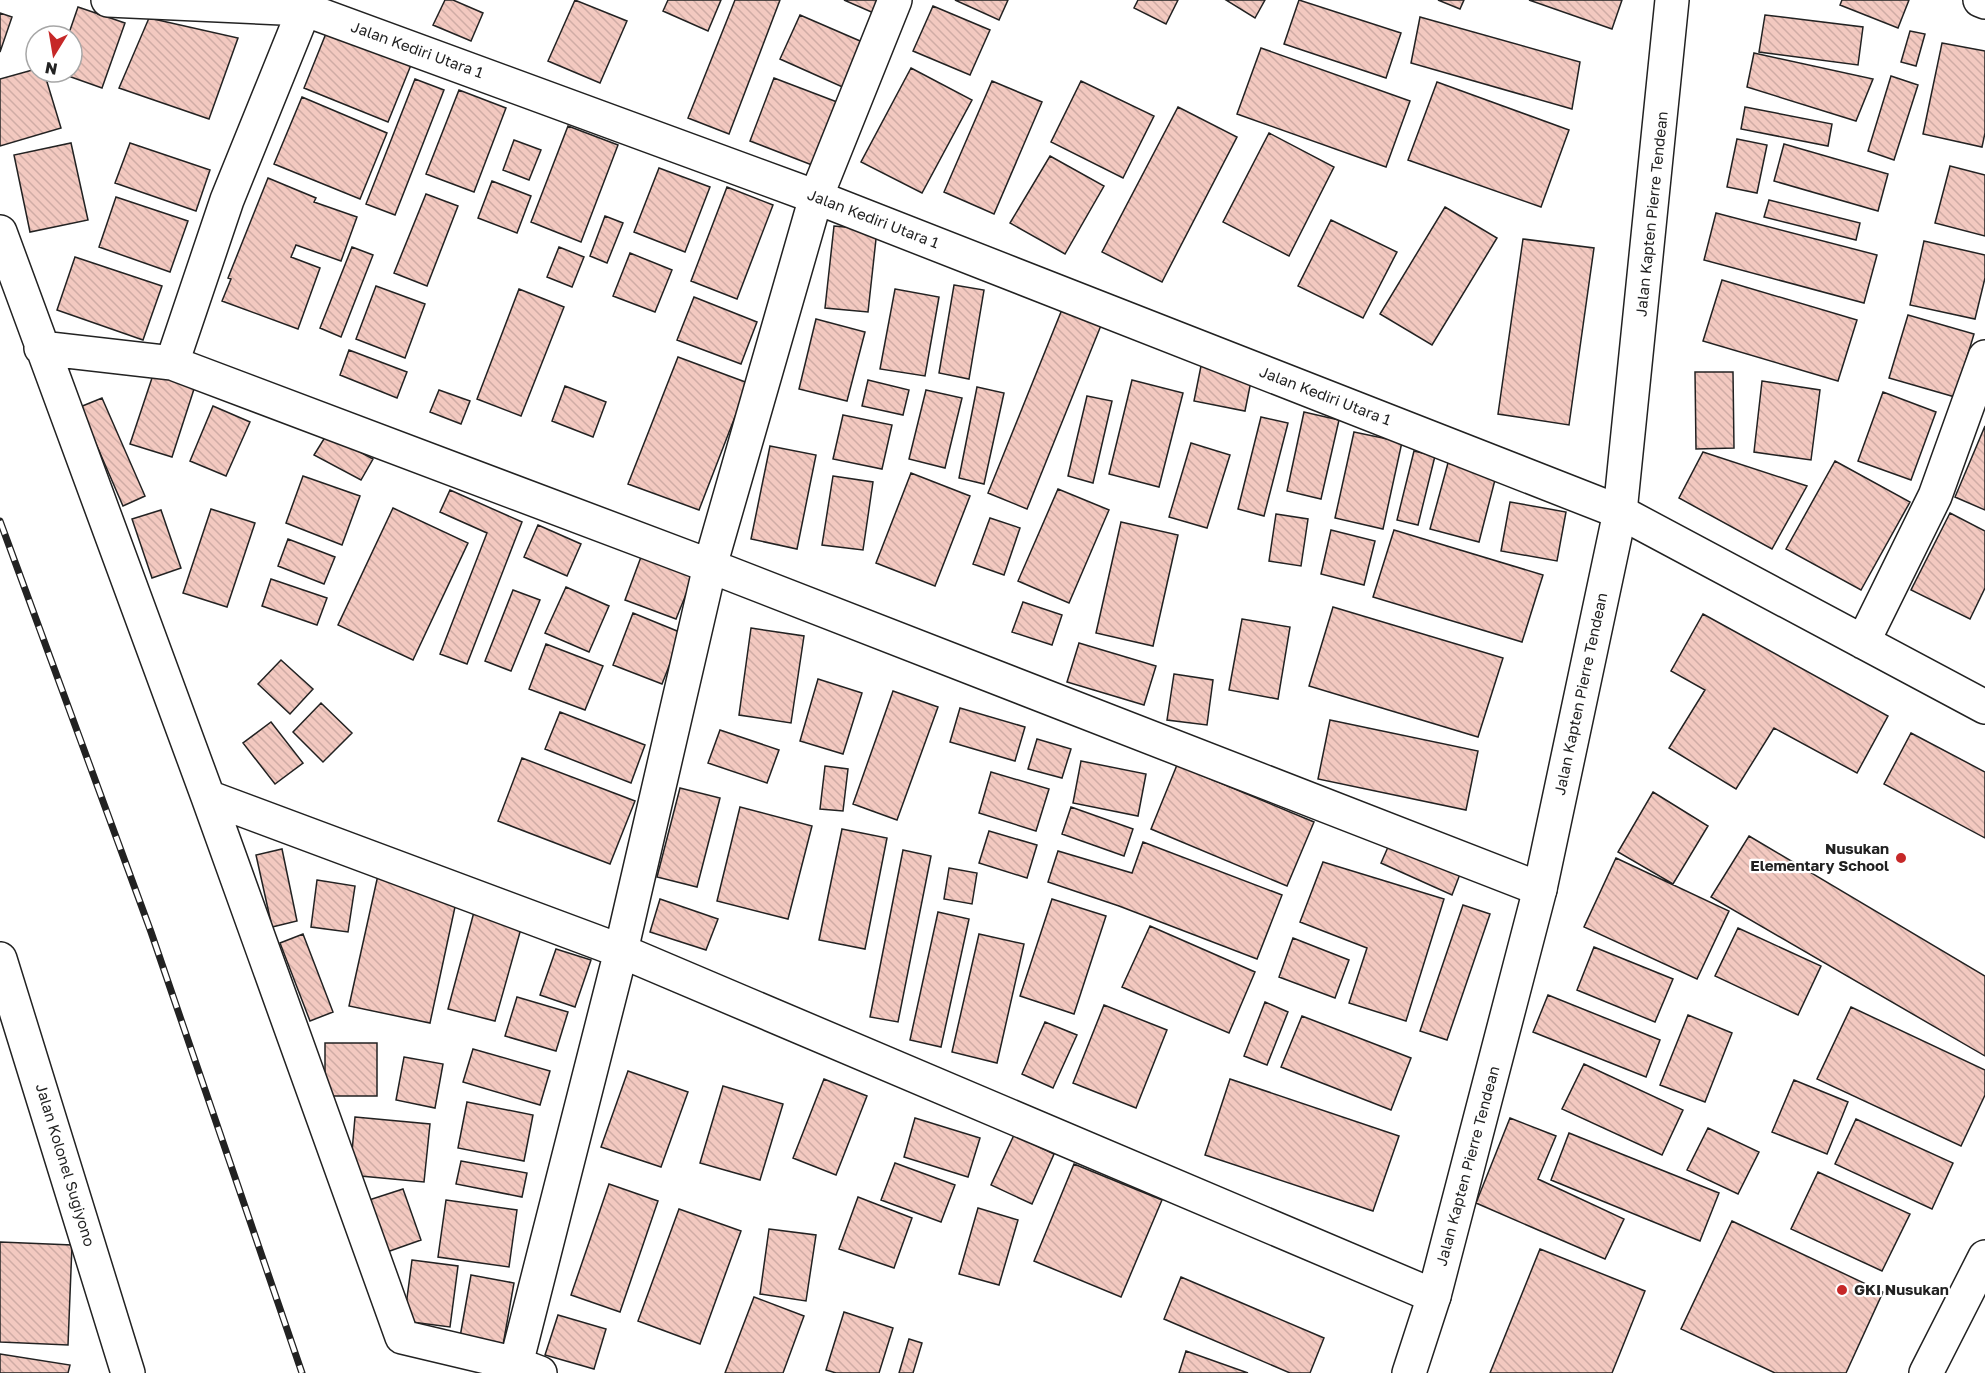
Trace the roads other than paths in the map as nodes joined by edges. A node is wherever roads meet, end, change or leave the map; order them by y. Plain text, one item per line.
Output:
1 (108, 0) edge
2 (895, 0) edge
3 (1672, 0) edge
4 (1980, 0) edge
5 (1985, 2) edge
6 (306, 4) edge
7 (816, 197) junction
8 (0, 232) edge
9 (41, 348) junction
10 (1985, 357) edge
11 (172, 363) junction
12 (1620, 512) junction
13 (710, 566) junction
14 (1863, 642) junction
15 (1985, 707) edge
16 (208, 797) junction
17 (1540, 889) junction
18 (621, 951) junction
19 (4, 977) edge
20 (1985, 1257) edge
21 (1434, 1296) junction
22 (528, 1368) edge
23 (128, 1373) edge
24 (1409, 1373) edge
25 (1926, 1373) edge

1 - 6 main road, Jalan Kediri Utara 1
2 - 7 main road
3 - 12 main road, Jalan Kapten Pierre Tendean
4 - 5 main road
6 - 7 main road, Jalan Kediri Utara 1
6 - 11 main road
7 - 12 main road, Jalan Kediri Utara 1
7 - 13 main road
8 - 9 main road
9 - 11 main road
9 - 16 main road
10 - 14 main road
11 - 13 main road
12 - 14 main road, Jalan Kediri Utara 1
12 - 17 main road, Jalan Kapten Pierre Tendean
13 - 17 main road
13 - 18 main road
14 - 15 main road, Jalan Kediri Utara 1
16 - 18 main road
16 - 22 main road
17 - 21 main road, Jalan Kapten Pierre Tendean
18 - 21 main road
18 - 22 main road
19 - 23 main road, Jalan Kolonel Sugiyono
20 - 25 main road
21 - 24 main road, Jalan Kapten Pierre Tendean

